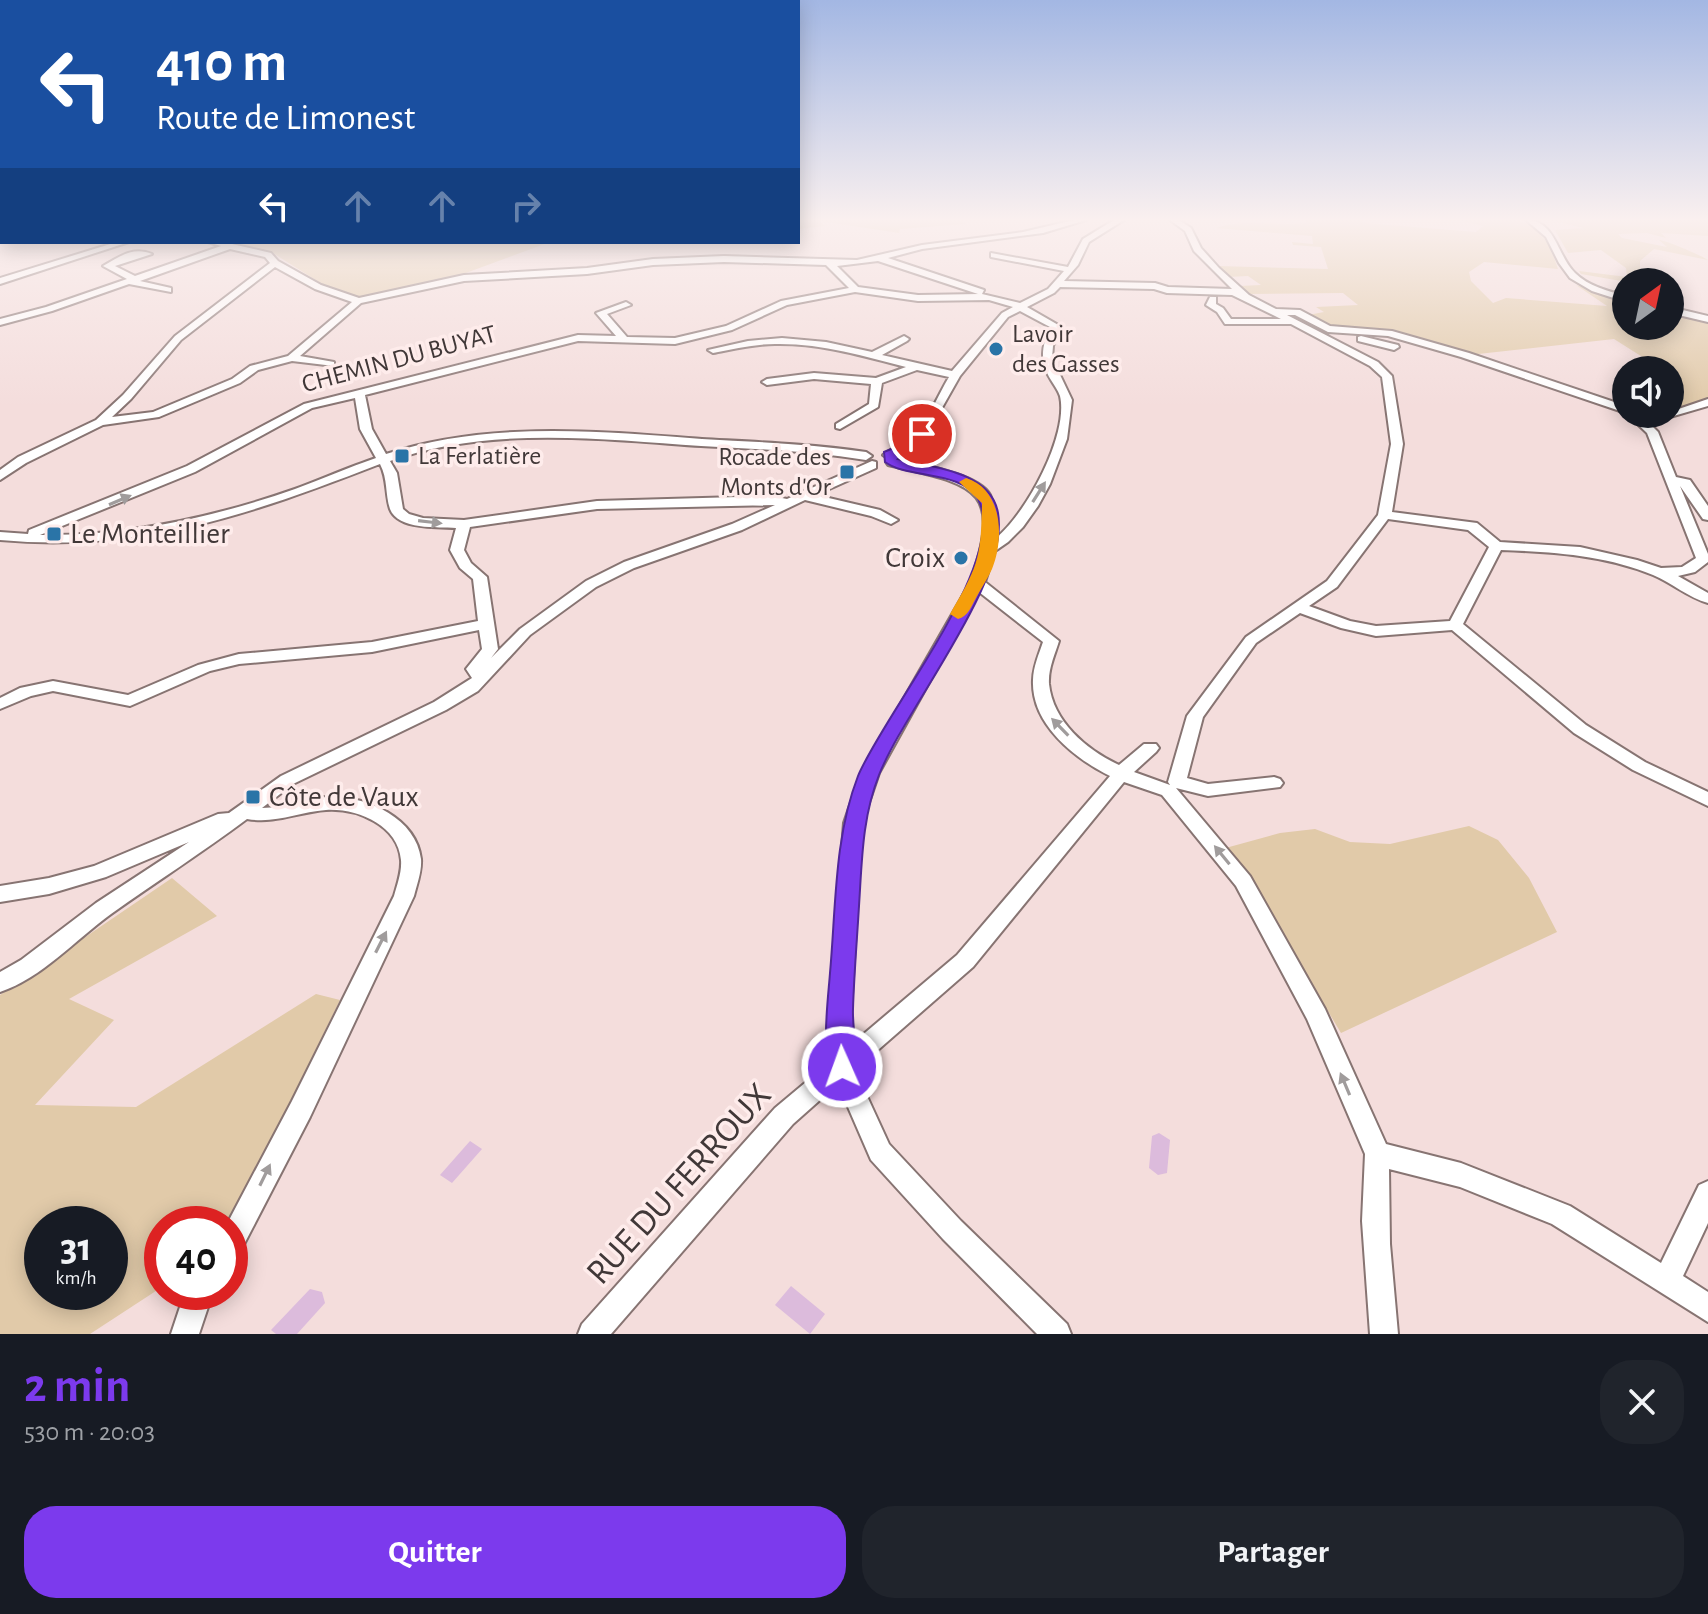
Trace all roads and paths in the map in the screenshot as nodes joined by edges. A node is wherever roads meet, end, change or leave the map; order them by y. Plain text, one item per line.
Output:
1 (122, 282) edge
2 (143, 282) edge
3 (250, 282) edge
4 (310, 282) edge
5 (444, 282) edge
6 (848, 282) edge
7 (947, 282) edge
8 (1231, 282) edge
9 (1584, 282) edge
10 (1058, 284) joint
11 (855, 289) junction
12 (168, 290) dead end
13 (1612, 294) edge
14 (989, 297) junction
15 (1246, 297) junction
16 (1213, 299) dead end
17 (358, 301) junction
18 (626, 305) dead end
19 (1021, 306) junction
20 (1273, 312) junction
21 (1684, 313) edge
22 (1708, 319) edge
23 (0, 322) edge
24 (1290, 322) junction
25 (1328, 329) junction
26 (624, 339) junction
27 (904, 339) dead end
28 (1394, 347) dead end
29 (713, 350) dead end
30 (874, 355) junction
31 (292, 358) junction
32 (330, 364) dead end
33 (913, 368) junction
34 (955, 375) junction
35 (877, 381) junction
36 (767, 382) dead end
37 (359, 392) junction
38 (1708, 402) edge
39 (1612, 405) edge
40 (1684, 410) edge
41 (100, 422) junction
42 (840, 426) dead end
43 (1648, 428) edge
44 (890, 458) junction
45 (869, 460) junction
46 (381, 461) junction
47 (0, 476) edge
48 (1671, 480) junction
49 (803, 496) junction
50 (787, 504) junction
51 (1385, 515) junction
52 (1708, 516) edge
53 (891, 520) dead end
54 (464, 524) junction
55 (0, 536) edge
56 (21, 538) junction
57 (1496, 546) junction
58 (989, 549) junction
59 (1657, 572) junction
60 (977, 583) junction
61 (1708, 599) edge
62 (1297, 607) junction
63 (484, 624) junction
64 (1455, 625) junction
65 (481, 679) junction
66 (0, 704) edge
67 (1150, 748) dead end
68 (1121, 774) junction
69 (1274, 783) dead end
70 (1172, 786) junction
71 (1708, 800) edge
72 (246, 812) junction
73 (0, 894) edge
74 (0, 983) edge
75 (842, 1067) junction
76 (1378, 1154) junction
77 (1708, 1194) edge
78 (248, 1211) edge
79 (1667, 1281) junction
80 (1708, 1308) edge
81 (193, 1310) edge
82 (185, 1334) edge
83 (592, 1334) edge
84 (1057, 1334) edge
85 (1384, 1334) edge

1 - 23 street
2 - 12 street
3 - 41 street
4 - 17 street
5 - 17 street
6 - 11 street
7 - 14 street
8 - 15 street
9 - 13 street
10 - 15 street
10 - 19 street
11 - 14 street, CHEMIN DU BUYAT
11 - 26 street, CHEMIN DU BUYAT
14 - 19 street
15 - 20 street
16 - 24 street
17 - 31 street
18 - 26 street
19 - 34 street
58 -> 19 street
20 - 24 street
20 - 25 street
21 - 22 street
24 - 51 street
25 - 28 street
25 - 39 street
26 - 37 street, CHEMIN DU BUYAT
27 - 30 street
29 - 30 street
30 - 33 street
31 - 32 street
31 - 41 street
33 - 34 street
33 - 35 street
34 - 44 street
35 - 36 street
35 - 42 street
37 - 46 street
56 -> 37 street, CHEMIN DU BUYAT
38 - 40 street
41 - 47 street
43 - 48 street
44 - 45 street
44 - 58 street
45 - 46 street
45 - 49 street
46 -> 54 street
46 - 56 street
48 - 52 street
48 - 59 street
49 - 50 street
49 - 53 street
50 - 54 street
50 - 65 street
51 - 57 street
51 - 62 street
54 - 63 street
55 - 56 street
57 - 59 street
57 - 64 street
58 - 60 street
59 - 61 street
68 -> 60 street
60 - 75 street
62 - 64 street
62 - 70 street
63 - 65 street
63 - 66 street
64 - 71 street
65 - 72 street
67 - 68 street, RUE DU FERROUX
68 - 70 street
68 - 75 street, RUE DU FERROUX
69 - 70 street
76 -> 70 street
72 - 73 street
72 - 74 street
78 -> 72 street
75 - 83 street, RUE DU FERROUX
75 - 84 street
76 - 79 street
76 - 85 street
77 - 79 street
79 - 80 street
81 - 82 street

